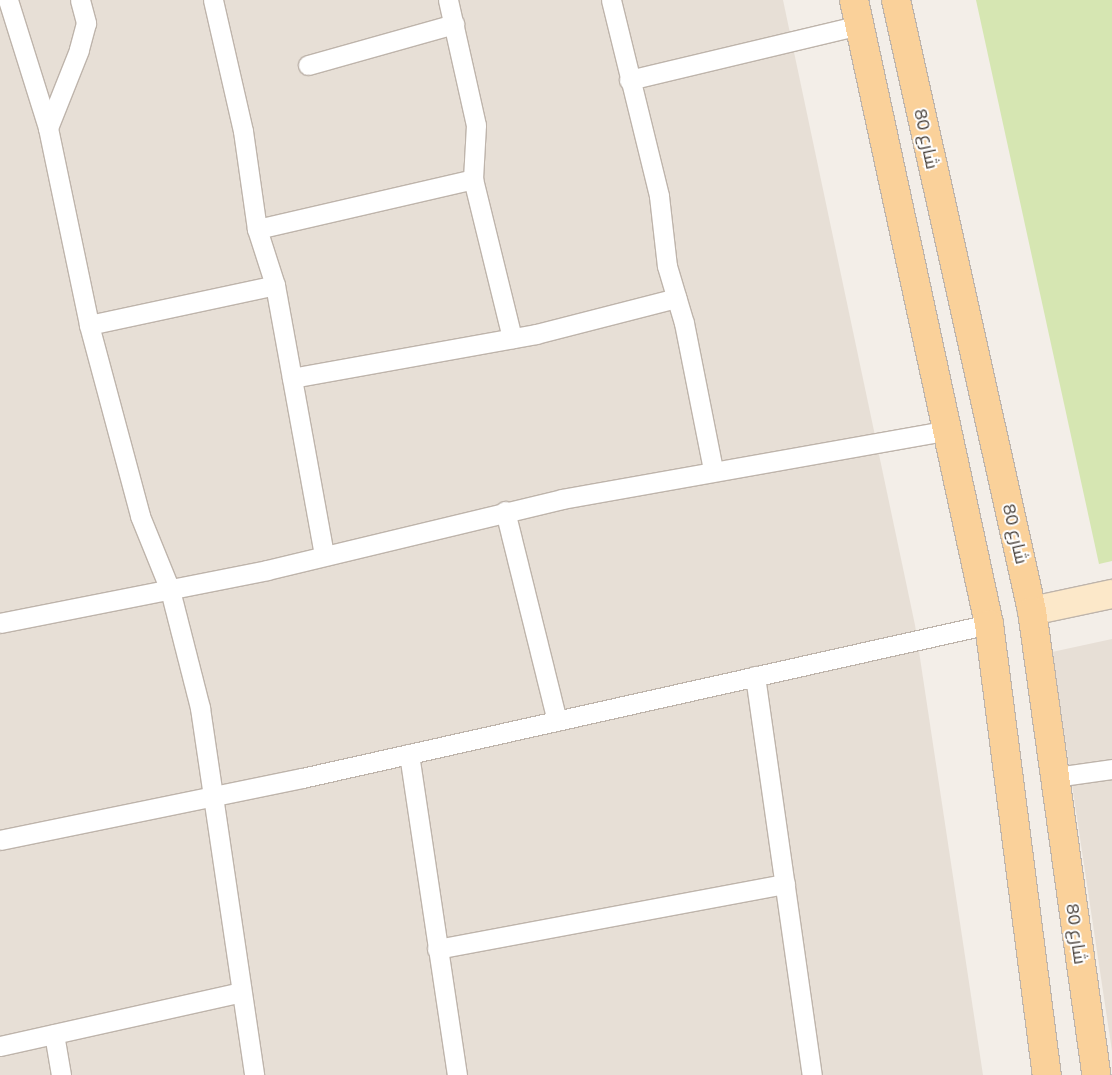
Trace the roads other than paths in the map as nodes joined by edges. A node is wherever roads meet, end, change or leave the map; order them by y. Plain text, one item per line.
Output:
1 (8, 0) edge
2 (80, 0) edge
3 (213, 0) edge
4 (448, 0) edge
5 (610, 0) edge
6 (896, 0) edge
7 (857, 12) edge
8 (454, 24) junction
9 (308, 65) dead end
10 (629, 80) junction
11 (48, 128) junction
12 (473, 179) junction
13 (257, 230) junction
14 (275, 285) junction
15 (676, 298) junction
16 (89, 325) junction
17 (512, 338) junction
18 (292, 378) junction
19 (948, 430) junction
20 (713, 468) junction
21 (505, 511) junction
22 (324, 555) junction
23 (170, 590) junction
24 (1112, 594) edge
25 (1032, 611) junction
26 (0, 623) edge
27 (989, 624) junction
28 (755, 676) junction
29 (557, 720) junction
30 (409, 754) junction
31 (1112, 769) edge
32 (1055, 777) junction
33 (214, 796) junction
34 (0, 840) edge
35 (785, 884) junction
36 (437, 949) junction
37 (241, 992) junction
38 (54, 1034) junction
39 (0, 1046) edge
40 (806, 1074) edge
41 (61, 1075) edge
42 (254, 1075) edge
43 (457, 1075) edge
44 (1047, 1075) edge
45 (1096, 1075) edge

1 - 11 street
2 - 11 street
3 - 13 street
4 - 8 street
5 - 10 street
6 - 25 main road, شارع 80
7 - 10 street
7 - 19 main road
8 - 9 street
8 - 12 street
10 - 15 street
11 - 16 street
12 - 13 street
12 - 17 street
13 - 14 street
14 - 16 street
14 - 18 street
15 - 17 street
15 - 20 street
16 - 23 street
17 - 18 street
18 - 22 street
19 - 20 street
19 - 27 main road
20 - 21 street
21 - 22 street
21 - 29 street
22 - 23 street
23 - 26 street
23 - 33 street
24 - 25 street
25 - 32 main road, شارع 80
27 - 28 street
27 - 44 main road
28 - 29 street
28 - 35 street
29 - 30 street
30 - 33 street
30 - 36 street
31 - 32 street
32 - 45 main road, شارع 80
33 - 34 street
33 - 37 street
35 - 36 street
35 - 40 street
36 - 43 street
37 - 38 street
37 - 42 street
38 - 39 street
38 - 41 street

